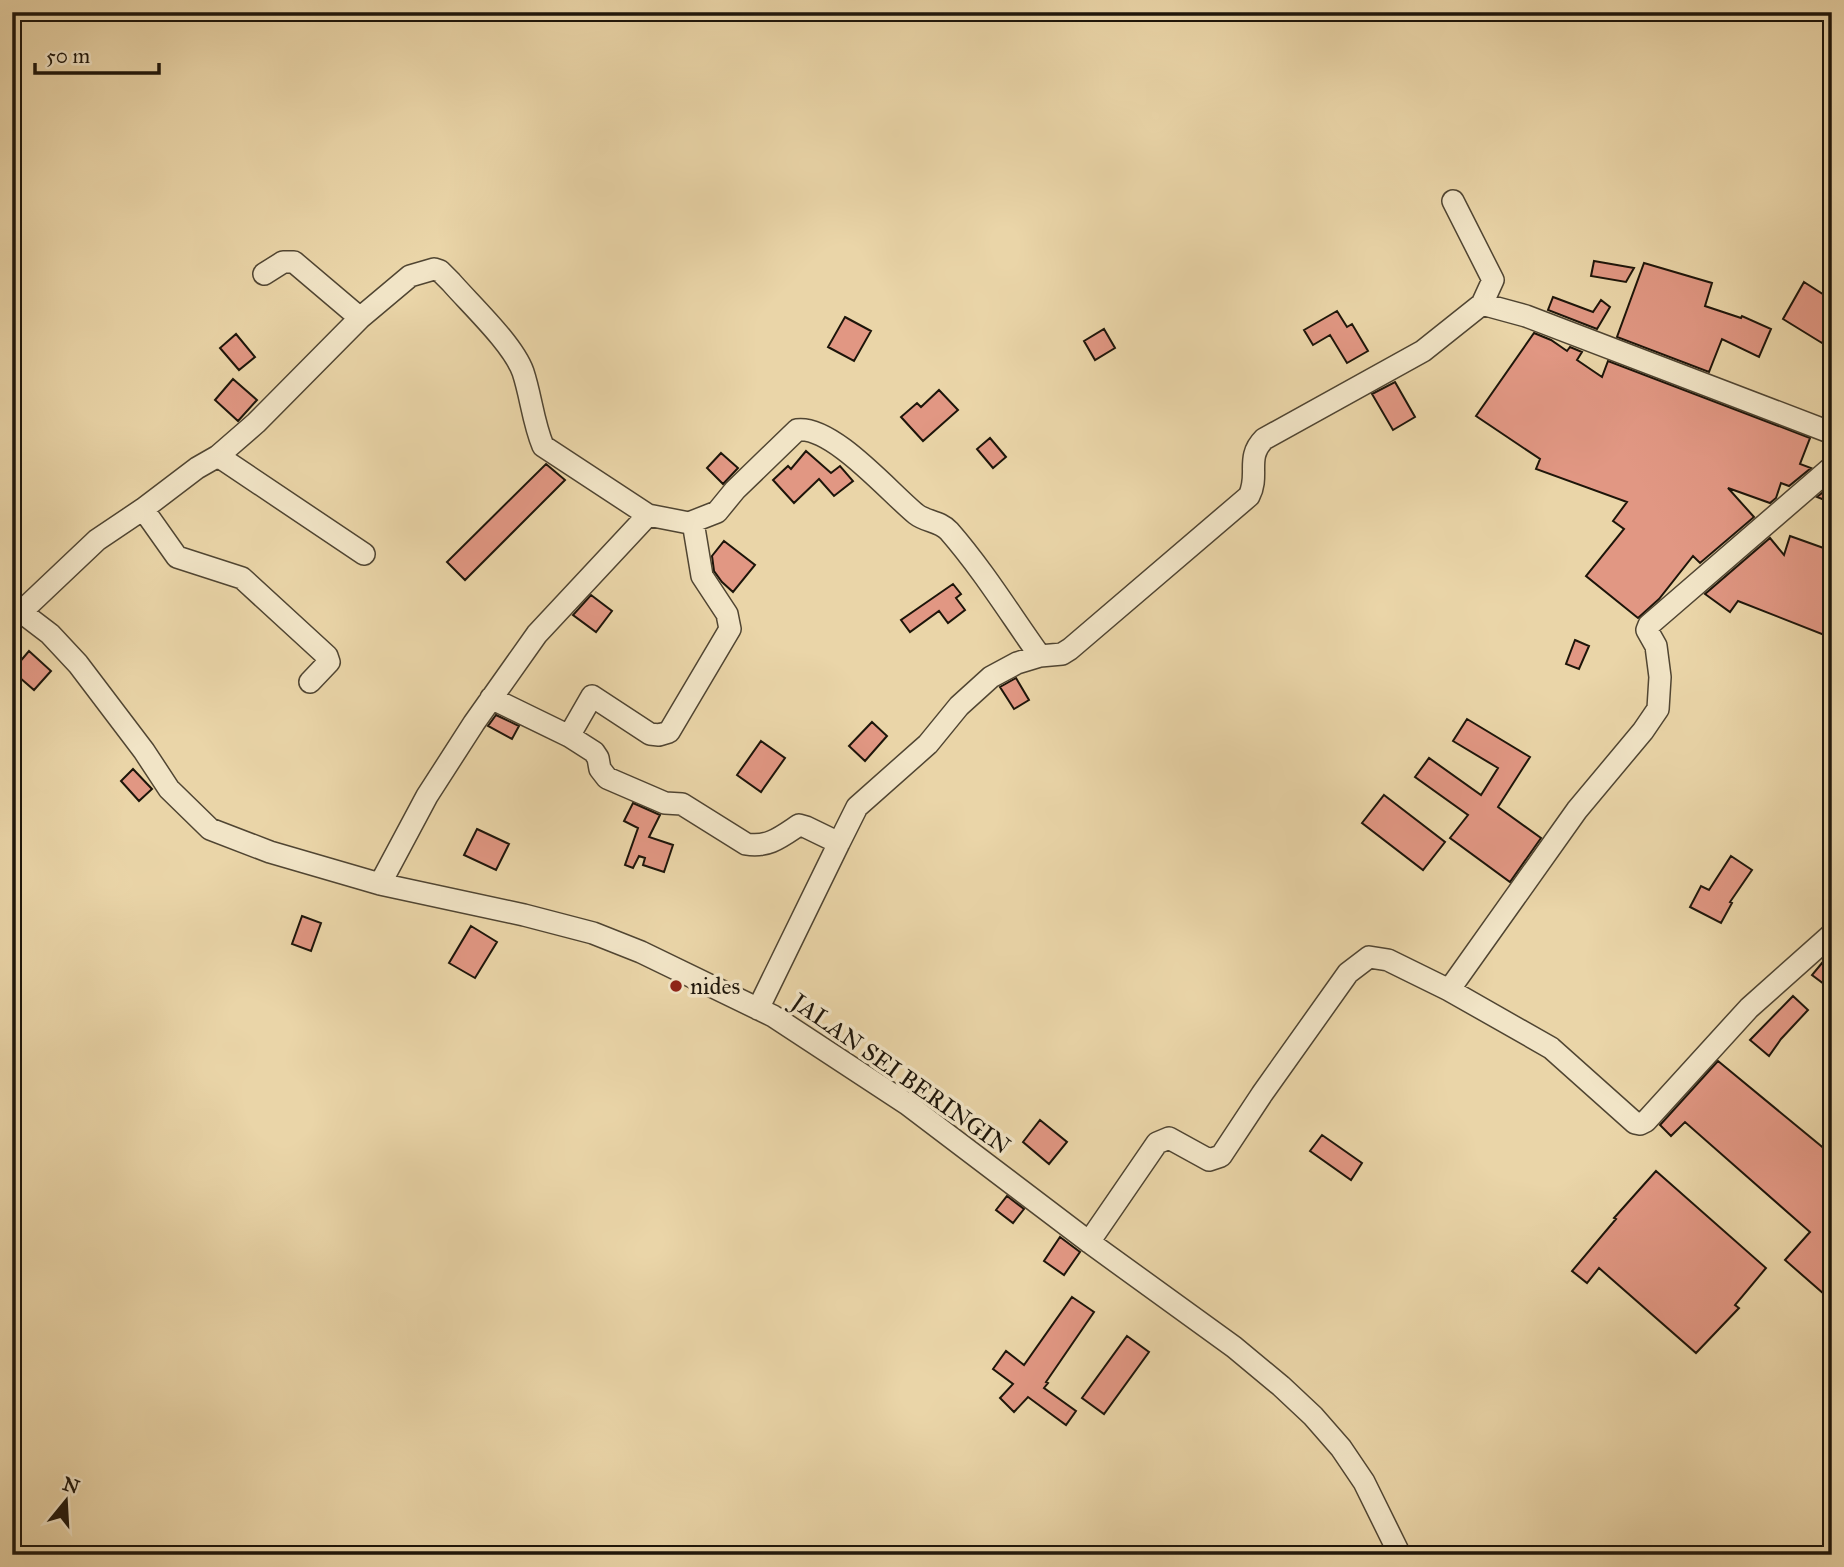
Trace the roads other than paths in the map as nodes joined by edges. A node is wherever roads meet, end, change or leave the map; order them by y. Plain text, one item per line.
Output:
1 (1453, 201) dead end
2 (264, 274) dead end
3 (1482, 304) junction
4 (360, 318) junction
5 (1832, 433) edge
6 (218, 456) junction
7 (1832, 467) edge
8 (143, 509) junction
9 (648, 515) junction
10 (693, 522) junction
11 (364, 554) dead end
12 (17, 608) edge
13 (1040, 656) junction
14 (310, 682) dead end
15 (491, 698) junction
16 (569, 736) junction
17 (839, 843) junction
18 (380, 884) junction
19 (1832, 934) edge
20 (1449, 990) junction
21 (758, 1009) junction
22 (1089, 1242) junction
23 (1400, 1555) edge

1 - 3 street
2 - 4 street
3 - 5 street
3 - 13 street
4 - 6 street
4 - 9 street
6 - 8 street
6 - 11 street
7 - 20 street
8 - 12 street
8 - 14 street
9 - 10 street
9 - 15 street
10 - 13 street
10 - 16 street
12 - 18 street, JALAN SEI BERINGIN
13 - 17 street
15 - 16 street
15 - 18 street
16 - 17 street
17 - 21 street
18 - 21 street, JALAN SEI BERINGIN
19 - 20 street
20 - 22 street
21 - 22 street, JALAN SEI BERINGIN
22 - 23 street, JALAN SEI BERINGIN

